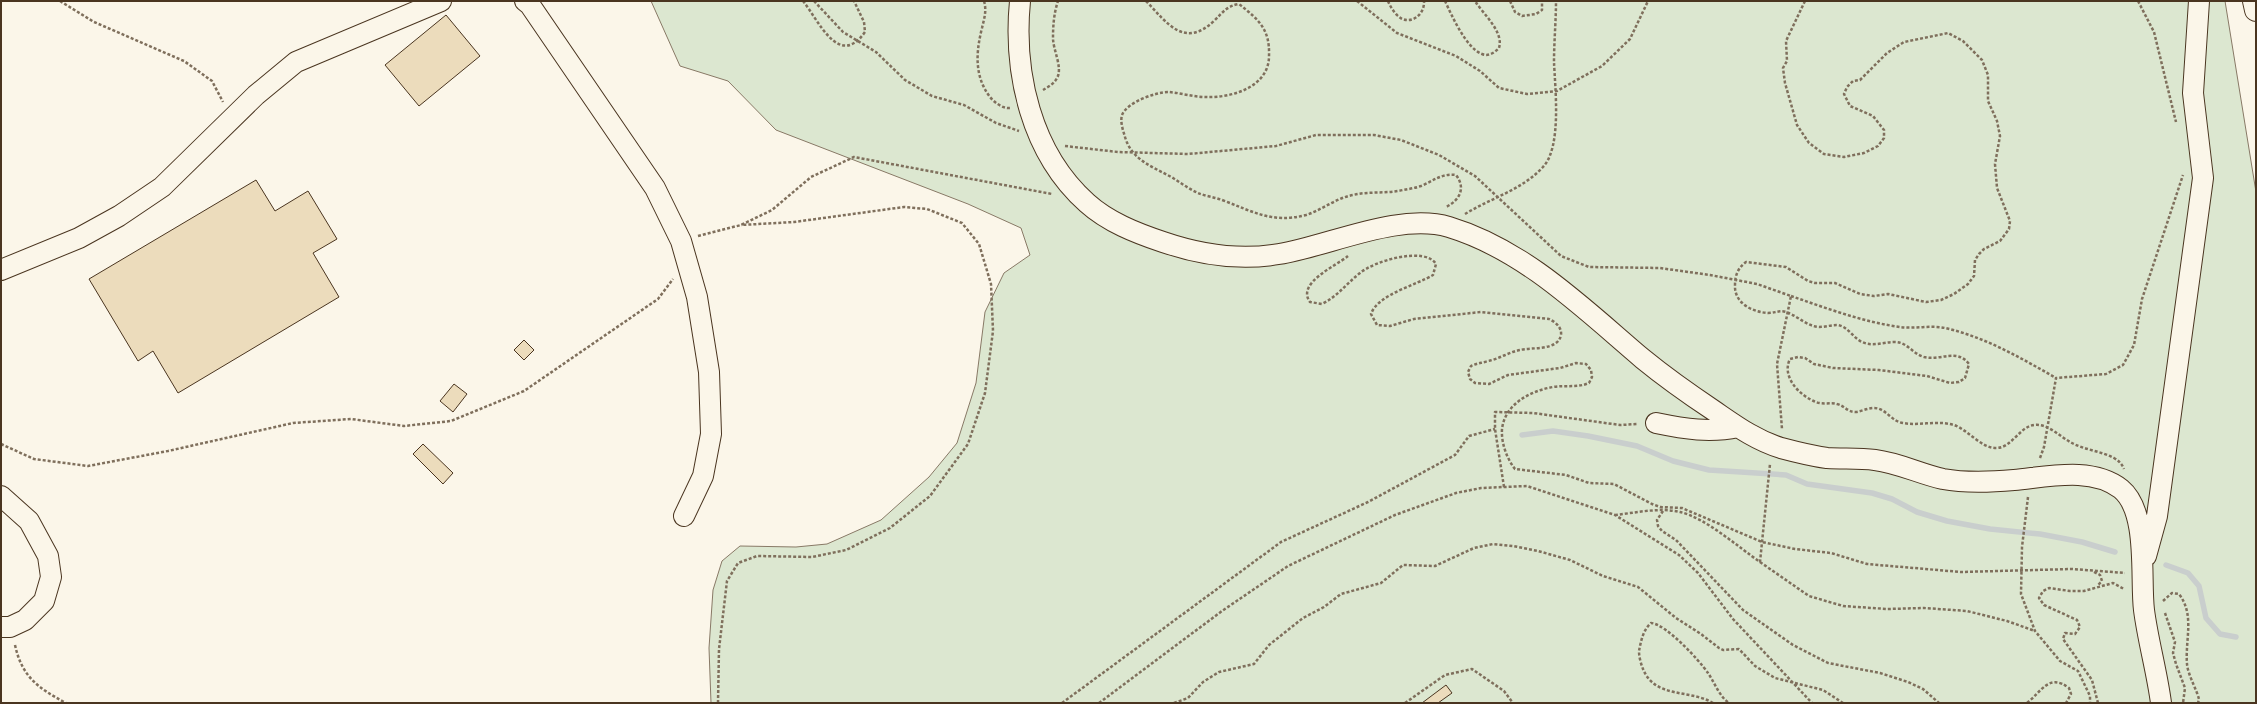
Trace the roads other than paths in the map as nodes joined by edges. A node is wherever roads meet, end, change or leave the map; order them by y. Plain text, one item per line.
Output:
1 (441, 1) edge
2 (524, 1) edge
3 (1020, 1) edge
4 (2199, 1) edge
5 (2254, 1) edge
6 (2256, 10) edge
7 (1, 270) edge
8 (1656, 424) road end
9 (1738, 427) junction
10 (1, 496) edge
11 (684, 516) dead end
12 (2143, 570) junction
13 (6, 627) edge
14 (2161, 703) edge

1 - 7 street
2 - 11 street
3 - 9 street
4 - 12 street
5 - 6 highway
8 - 9 street
9 - 12 street
10 - 13 street
12 - 14 street

